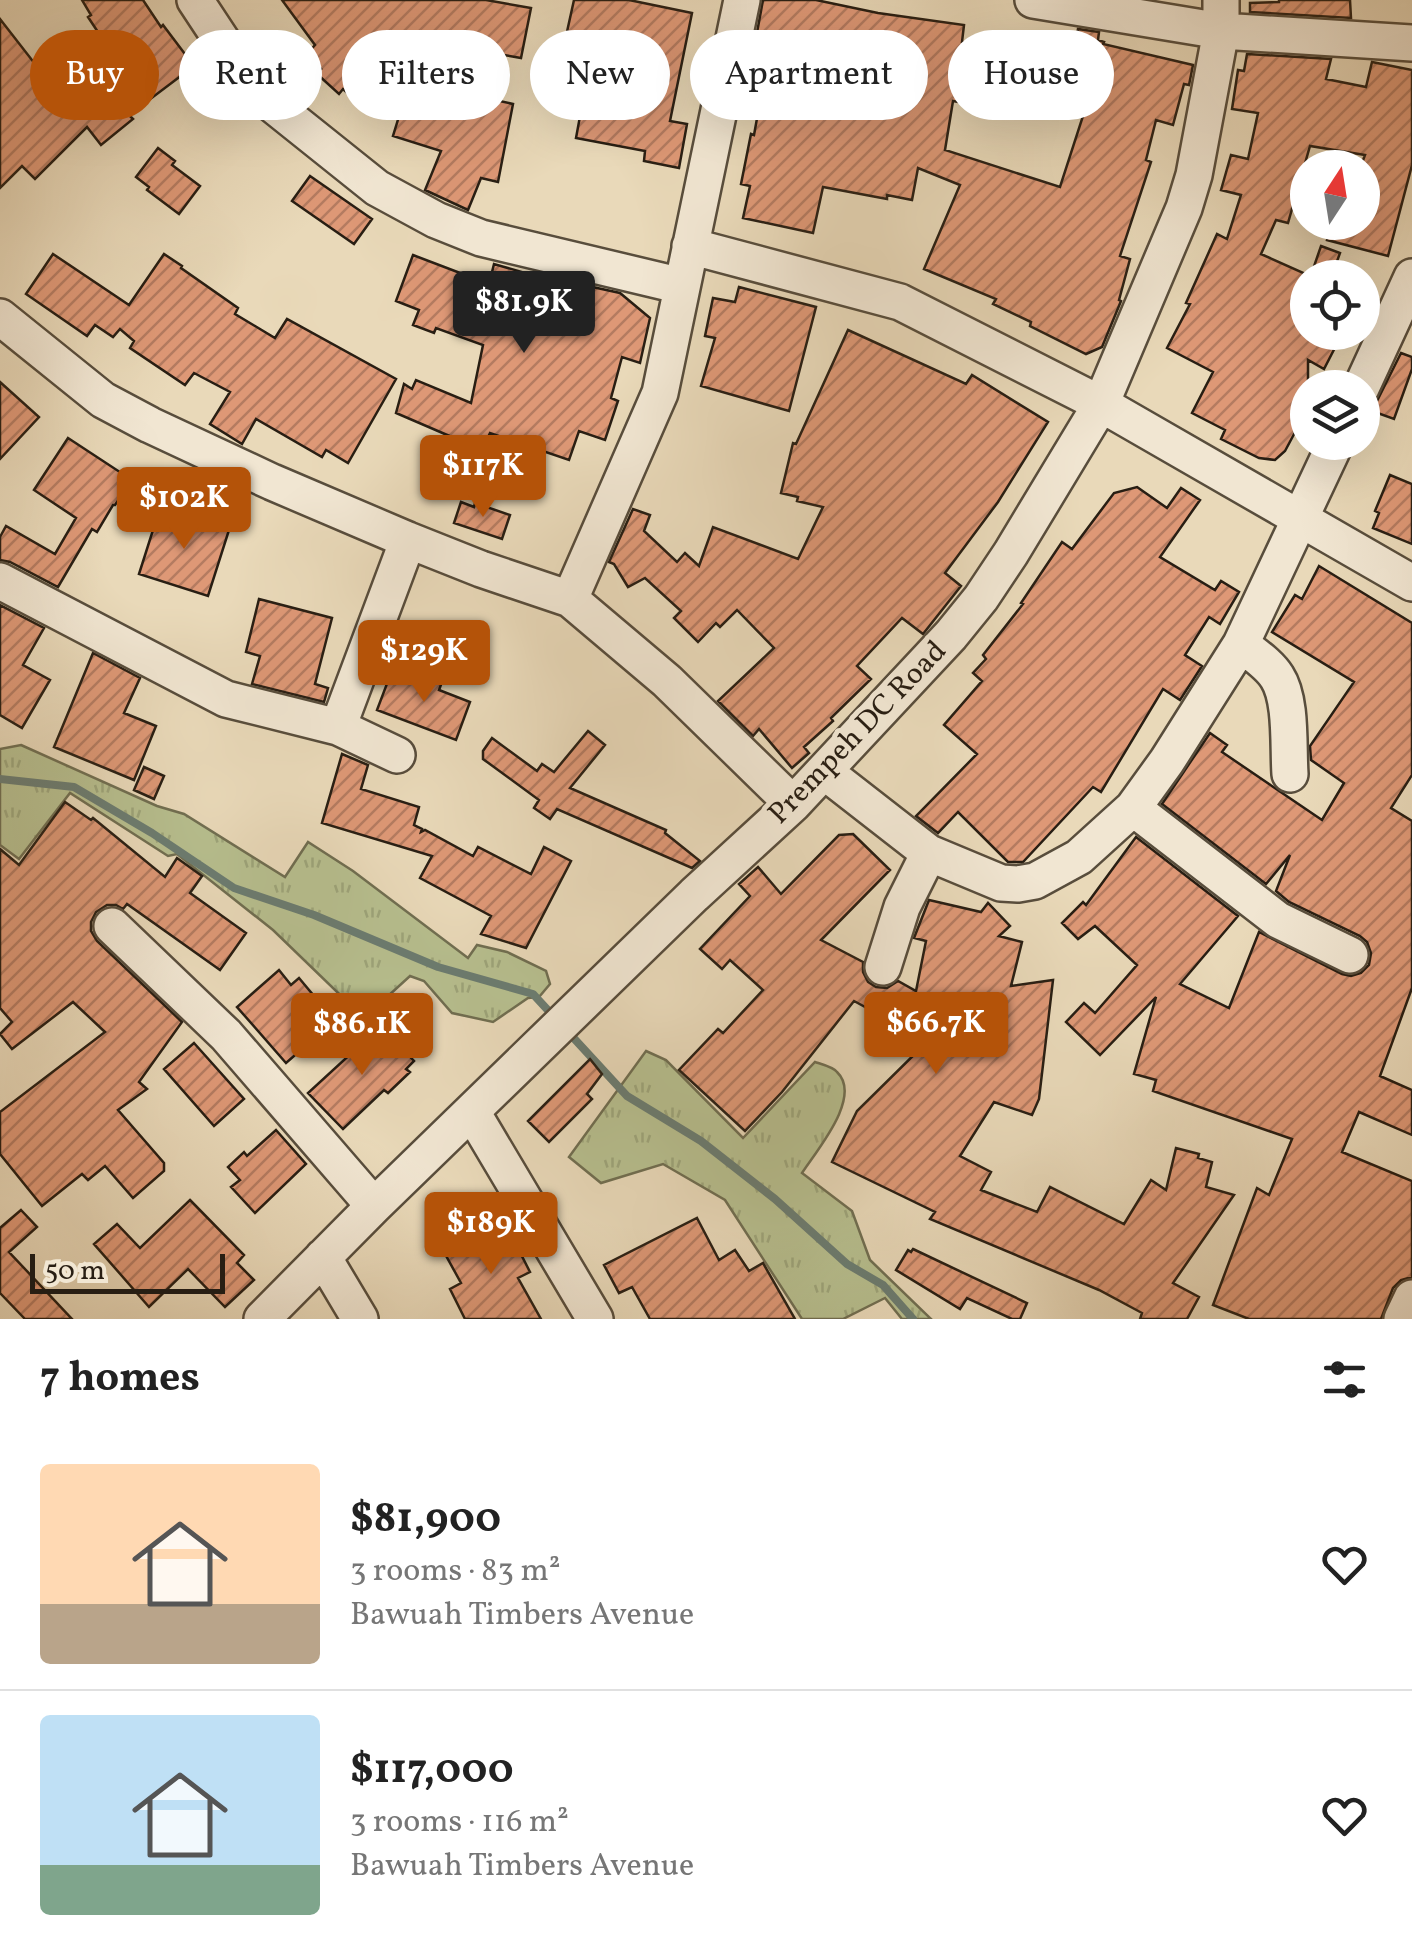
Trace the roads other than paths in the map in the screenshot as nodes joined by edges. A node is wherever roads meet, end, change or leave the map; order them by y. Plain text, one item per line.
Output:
1 (195, 0) edge
2 (742, 0) edge
3 (1033, 0) edge
4 (1221, 15) edge
5 (1412, 44) edge
6 (690, 246) junction
7 (1412, 277) edge
8 (682, 286) junction
9 (0, 318) edge
10 (1369, 370) edge
11 (1100, 404) junction
12 (1328, 460) edge
13 (1301, 519) junction
14 (408, 540) junction
15 (0, 580) edge
16 (1412, 583) edge
17 (570, 599) junction
18 (1241, 644) junction
19 (338, 728) junction
20 (397, 754) dead end
21 (825, 772) junction
22 (1290, 774) dead end
23 (793, 804) junction
24 (1133, 808) junction
25 (929, 852) junction
26 (112, 926) dead end
27 (1350, 955) dead end
28 (883, 967) dead end
29 (472, 1112) junction
30 (374, 1206) junction
31 (323, 1257) junction
32 (1412, 1298) edge
33 (262, 1319) edge
34 (360, 1319) edge
35 (595, 1319) edge
36 (1402, 1319) edge

1 - 8 street
2 - 6 street
3 - 4 street
4 - 5 street
4 - 11 street, Prempeh DC Road
6 - 8 street
6 - 11 street
7 - 10 street
8 - 17 street
9 - 14 street
11 - 13 street
11 - 21 street, Prempeh DC Road
12 - 13 street
13 - 16 street
13 - 18 street
14 - 17 street
14 - 19 street
15 - 19 street
17 - 23 street
18 - 22 street
18 - 24 street
19 - 20 street
21 - 23 street, Prempeh DC Road
21 - 25 street
23 - 29 street, Prempeh DC Road
24 - 25 street
24 - 27 street
25 - 28 street
26 - 30 street
29 - 30 street, Prempeh DC Road
29 - 35 street
30 - 31 street, Prempeh DC Road
31 - 33 street, Prempeh DC Road
31 - 34 street
32 - 36 street

